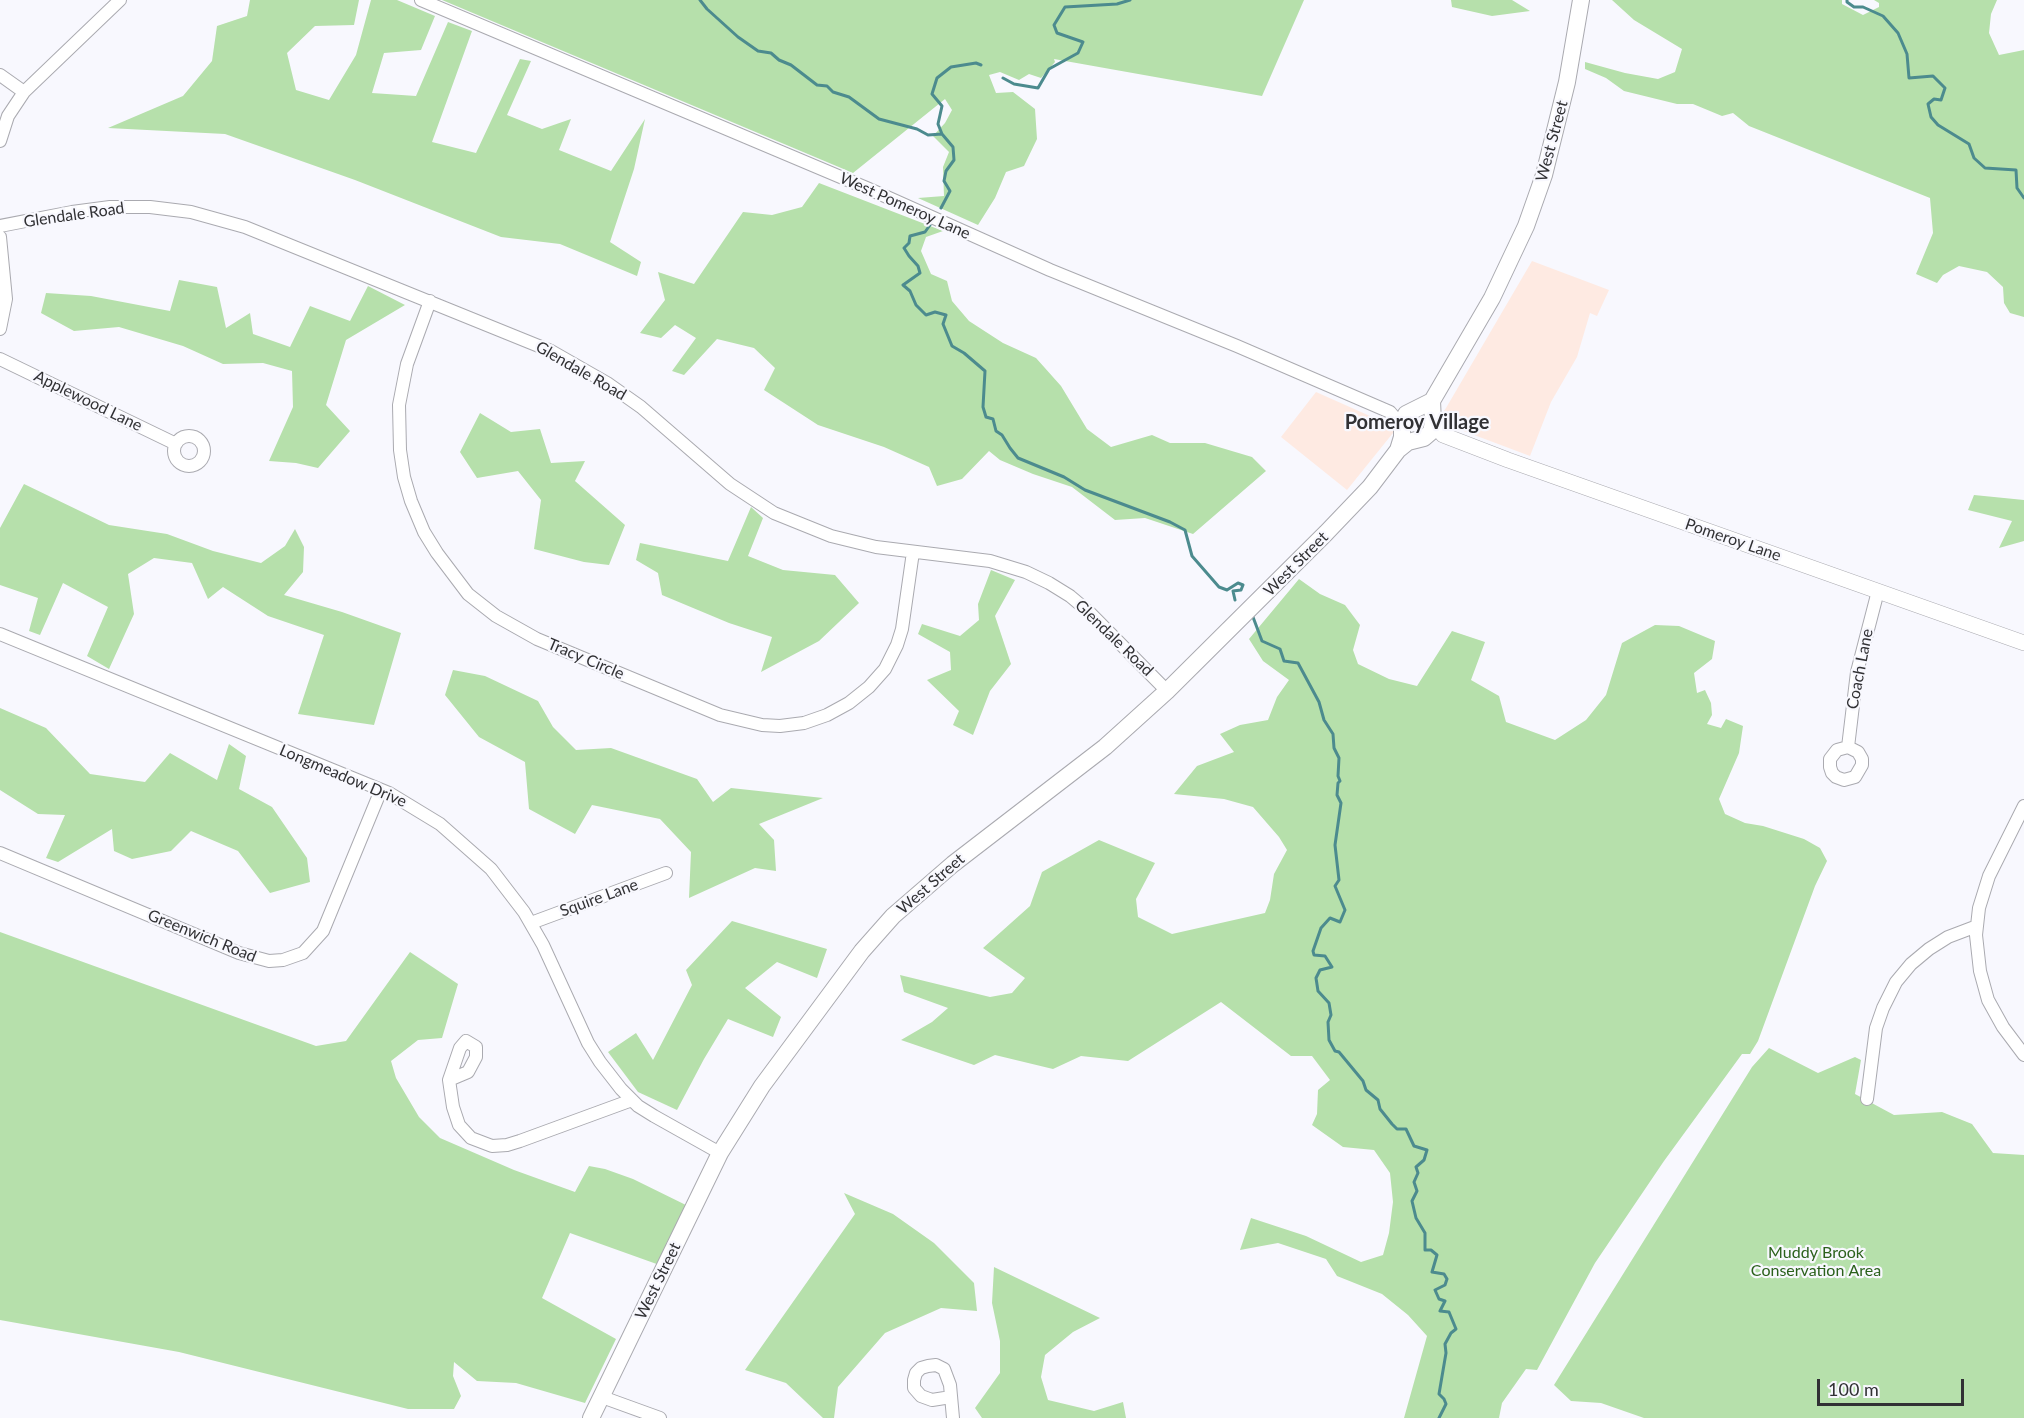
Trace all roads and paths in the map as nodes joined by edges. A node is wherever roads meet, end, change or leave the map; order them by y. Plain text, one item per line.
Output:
1 (120, 0) edge
2 (421, 0) edge
3 (1581, 0) edge
4 (0, 75) edge
5 (24, 92) junction
6 (0, 141) edge
7 (0, 226) edge
8 (0, 237) edge
9 (430, 301) junction
10 (0, 329) edge
11 (0, 359) edge
12 (1432, 401) junction
13 (1413, 410) junction
14 (1390, 412) junction
15 (1436, 425) junction
16 (1403, 427) junction
17 (1421, 438) junction
18 (176, 444) dead end
19 (1398, 450) junction
20 (913, 552) junction
21 (1878, 591) junction
22 (0, 634) edge
23 (2024, 643) edge
24 (1167, 691) junction
25 (1848, 747) dead end
26 (381, 790) junction
27 (2024, 806) edge
28 (0, 853) edge
29 (666, 873) dead end
30 (531, 923) junction
31 (1977, 926) junction
32 (2024, 1055) edge
33 (449, 1080) dead end
34 (1867, 1099) dead end
35 (632, 1100) junction
36 (720, 1153) junction
37 (602, 1397) junction
38 (951, 1397) dead end
39 (591, 1418) edge
40 (660, 1418) edge
41 (953, 1418) edge

1 - 5 street
2 - 14 street, West Pomeroy Lane
3 - 12 main road, West Street
4 - 5 street
5 - 6 street
7 - 9 street, Glendale Road
8 - 10 street
9 - 20 street, Glendale Road
9 - 20 street, Tracy Circle
11 - 18 street, Applewood Lane
12 - 13 main road
12 - 15 main road
13 - 14 street, West Pomeroy Lane
13 - 15 main road
13 - 16 main road, West Street
14 - 16 street, West Pomeroy Lane
15 - 17 main road
15 - 21 street, Pomeroy Lane
16 - 17 main road
16 - 19 main road, West Street
17 - 19 main road, West Street
19 - 24 main road, West Street
20 - 24 street, Glendale Road
21 - 23 street, Pomeroy Lane
21 - 25 street, Coach Lane
22 - 26 street, Longmeadow Drive
24 - 36 main road, West Street
26 - 28 street, Greenwich Road
26 - 30 street, Longmeadow Drive
27 - 31 street
29 - 30 street, Squire Lane
30 - 35 street, Longmeadow Drive
31 - 32 street
31 - 34 street
33 - 35 street
35 - 36 street, Longmeadow Drive
36 - 37 main road, West Street
37 - 39 main road, West Street
37 - 40 street
38 - 41 street

